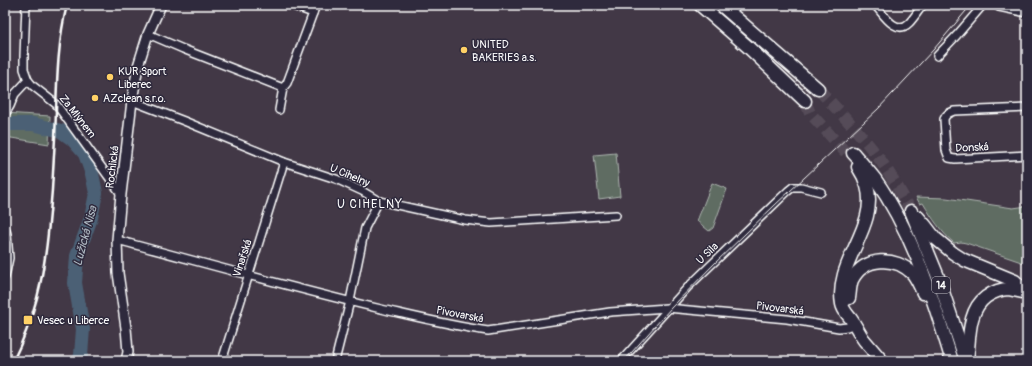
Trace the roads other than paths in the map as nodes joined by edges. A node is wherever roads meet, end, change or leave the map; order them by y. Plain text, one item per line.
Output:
1 (26, 5) edge
2 (161, 5) edge
3 (290, 5) edge
4 (316, 5) edge
5 (700, 5) edge
6 (721, 5) edge
7 (875, 5) edge
8 (923, 5) edge
9 (983, 5) edge
10 (996, 5) edge
11 (313, 13) junction
12 (1027, 13) edge
13 (148, 34) junction
14 (937, 56) dead end
15 (28, 80) junction
16 (283, 88) junction
17 (818, 89) tunnel mouth
18 (132, 101) junction
19 (805, 101) tunnel mouth
20 (1027, 108) edge
21 (279, 110) dead end
22 (5, 114) edge
23 (1027, 155) edge
24 (284, 162) junction
25 (821, 192) dead end
26 (121, 194) junction
27 (379, 201) junction
28 (616, 215) dead end
29 (5, 227) edge
30 (116, 240) junction
31 (248, 275) junction
32 (5, 277) edge
33 (1027, 293) edge
34 (350, 301) junction
35 (668, 308) junction
36 (853, 322) junction
37 (952, 360) edge
38 (126, 361) edge
39 (222, 361) edge
40 (335, 361) edge
41 (621, 361) edge
42 (882, 361) edge
43 (966, 361) edge

1 - 15 street
2 - 13 street, Rochlická
3 - 11 street
4 - 11 street
5 - 19 highway
6 - 17 highway
7 - 8 street
9 - 14 street
10 - 12 street
11 - 16 street
13 - 16 street
13 - 18 street, Rochlická
15 - 22 street
15 - 26 street, Za Mlýnem
16 - 21 street
18 - 24 street, U Cihelny
18 - 26 street, Rochlická
20 - 23 street, Donská
24 - 27 street, U Cihelny
24 - 31 street, Vinařská
25 - 35 street, U Sila
26 - 30 street, Rochlická
27 - 28 street, U Cihelny
27 - 34 street
29 - 32 street
30 - 31 street, Pivovarská
30 - 38 street, Rochlická
31 - 34 street, Pivovarská
31 - 39 street, Vinařská
33 - 43 highway
33 - 43 highway, 14
34 - 35 street, Pivovarská
34 - 40 street
35 - 36 street, Pivovarská
35 - 41 street, U Sila
36 - 37 highway
36 - 37 highway, 14
36 - 42 highway

